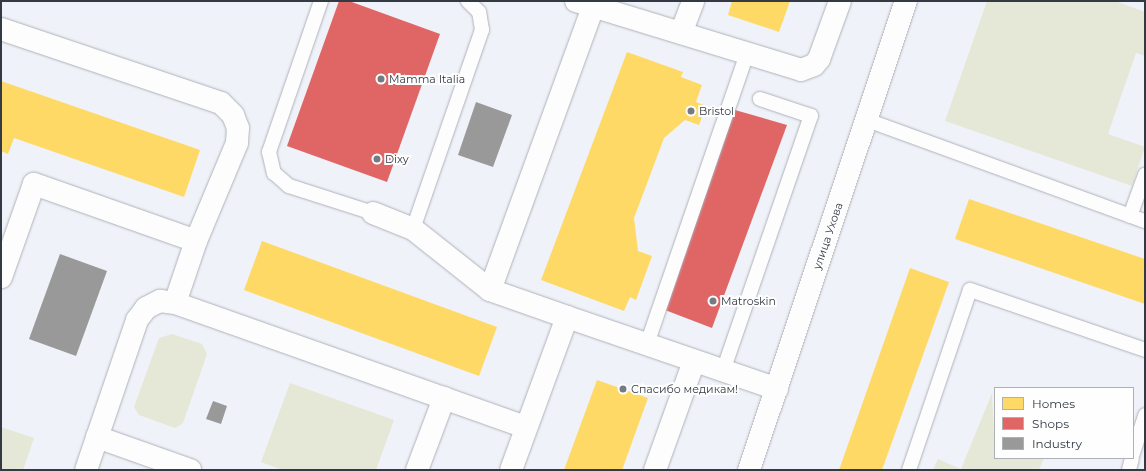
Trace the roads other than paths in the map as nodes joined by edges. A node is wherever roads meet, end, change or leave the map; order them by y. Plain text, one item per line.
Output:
1 (321, 1) edge
2 (468, 1) edge
3 (693, 1) edge
4 (840, 1) edge
5 (906, 1) edge
6 (584, 4) edge
7 (627, 9) edge
8 (1, 29) edge
9 (681, 33) junction
10 (747, 53) junction
11 (760, 99) dead end
12 (867, 120) junction
13 (1145, 175) edge
14 (373, 213) joint
15 (1130, 216) junction
16 (1145, 221) edge
17 (413, 229) junction
18 (196, 241) junction
19 (1, 277) edge
20 (490, 290) junction
21 (175, 303) junction
22 (567, 317) junction
23 (647, 344) junction
24 (1145, 350) edge
25 (694, 361) junction
26 (723, 371) junction
27 (777, 389) junction
28 (444, 398) junction
29 (1145, 415) edge
30 (526, 427) junction
31 (97, 437) junction
32 (1141, 438) edge
33 (1134, 451) edge
34 (1132, 459) edge
35 (86, 470) edge
36 (190, 470) edge
37 (417, 470) edge
38 (511, 470) edge
39 (654, 470) edge
40 (749, 470) edge
41 (909, 470) edge
42 (1129, 470) edge

1 - 14 lane
2 - 17 lane
3 - 9 street
4 - 10 street
5 - 12 street, улица Ухова
6 - 7 street
6 - 20 street
7 - 9 street
8 - 18 street
9 - 10 street
10 - 23 lane
11 - 26 lane
12 - 15 lane
12 - 27 street, улица Ухова
13 - 15 lane
14 - 17 street
15 - 16 lane
17 - 20 street
18 - 19 street
18 - 21 street
20 - 22 street
21 - 28 street
21 - 31 street
22 - 23 street
22 - 30 street
23 - 25 street
24 - 41 lane
25 - 26 street
25 - 39 street
26 - 27 street
27 - 40 street, улица Ухова
28 - 30 street
28 - 37 street
29 - 32 lane
30 - 38 street
31 - 35 street
31 - 36 street
32 - 33 lane
34 - 42 lane

